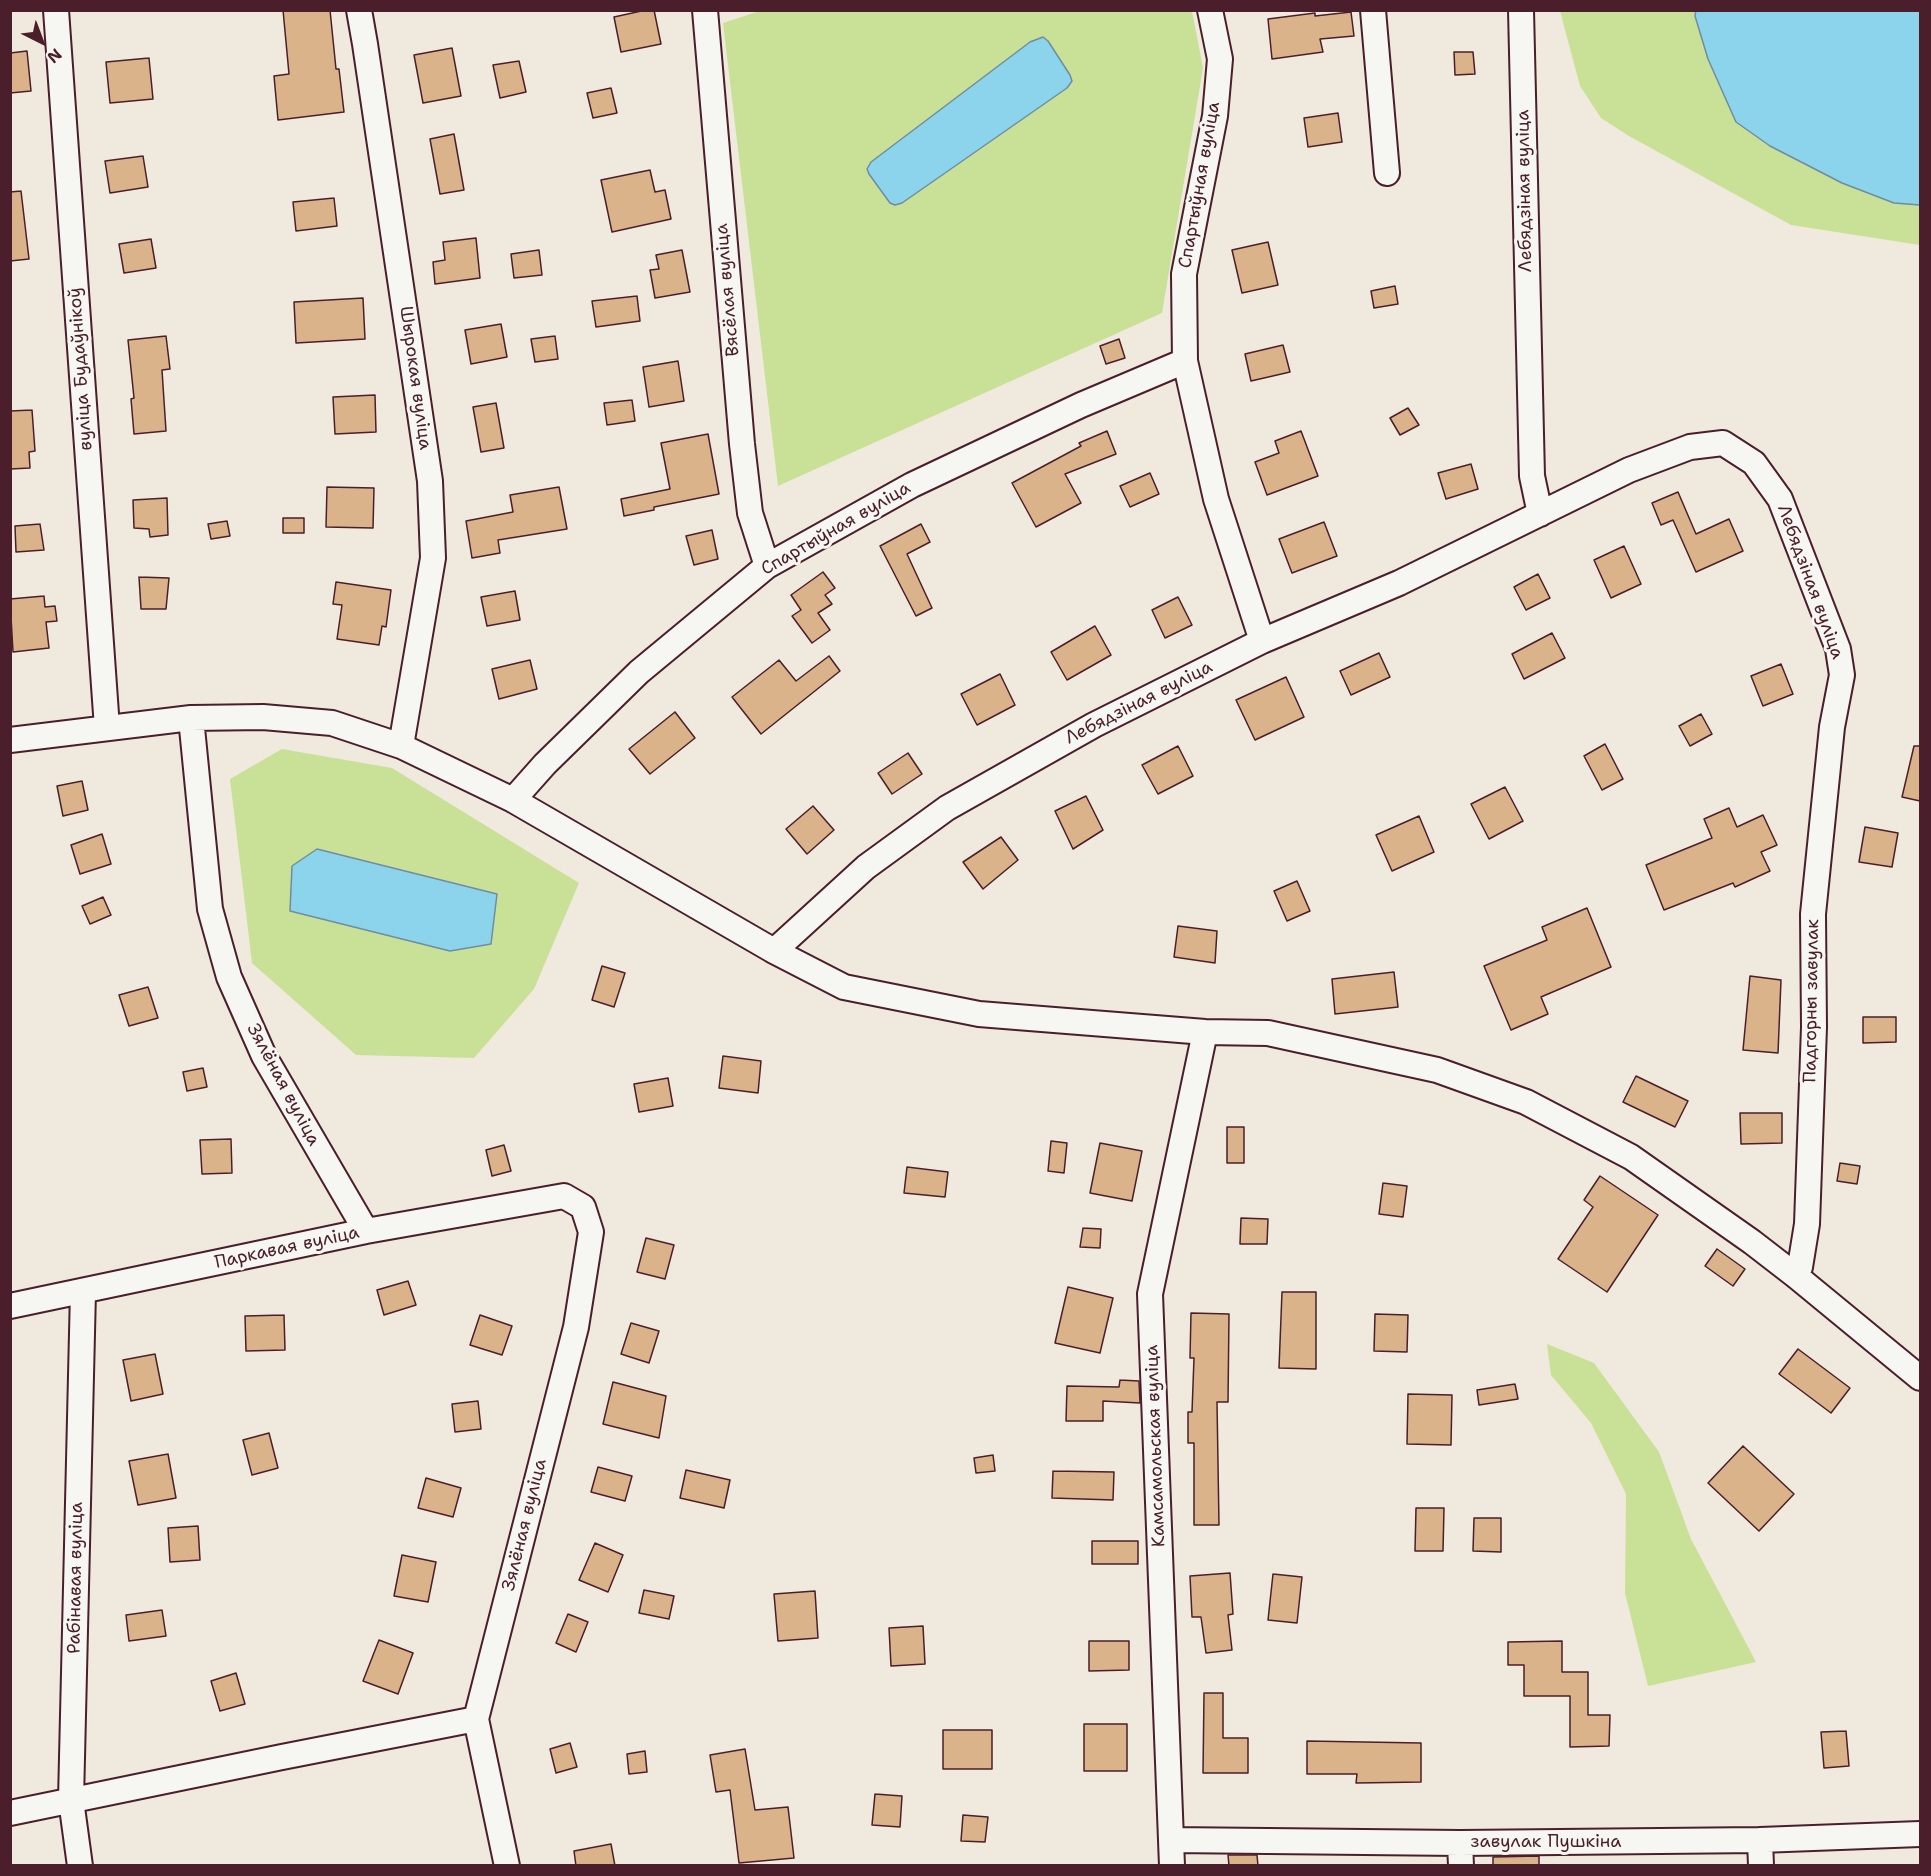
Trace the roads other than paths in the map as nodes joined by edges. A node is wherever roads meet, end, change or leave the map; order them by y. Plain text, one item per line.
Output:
1 (56, 10) edge
2 (359, 10) edge
3 (705, 10) edge
4 (1210, 10) edge
5 (1373, 10) edge
6 (1521, 10) edge
7 (1387, 172) dead end
8 (1185, 361) junction
9 (1540, 514) junction
10 (766, 566) junction
11 (1262, 641) junction
12 (191, 717) junction
13 (1832, 727) joint
14 (108, 728) junction
15 (10, 740) edge
16 (401, 746) junction
17 (513, 800) junction
18 (774, 951) junction
19 (1205, 1032) junction
20 (564, 1196) joint
21 (366, 1231) junction
22 (1796, 1276) junction
23 (82, 1291) junction
24 (10, 1306) edge
25 (1920, 1378) edge
26 (476, 1719) junction
27 (71, 1800) junction
28 (10, 1813) edge
29 (1920, 1833) edge
30 (1171, 1840) junction
31 (1760, 1840) junction
32 (1461, 1854) edge
33 (80, 1866) edge
34 (507, 1866) edge
35 (1172, 1866) edge
36 (1761, 1866) edge

1 - 14 street, вуліца Будаўнікоў
2 - 16 street, Шырокая вуліца
3 - 10 street, Вясёлая вуліца
4 - 8 street, Спартыўная вуліца
5 - 7 street
6 - 9 street, Лебядзіная вуліца
8 - 10 street, Спартыўная вуліца
8 - 11 street, Спартыўная вуліца
9 - 11 street, Лебядзіная вуліца
9 - 13 street, Лебядзіная вуліца
10 - 17 street, Спартыўная вуліца
11 - 18 street, Лебядзіная вуліца
12 - 14 street
12 - 16 street
12 - 21 street, Зялёная вуліца
13 - 22 street, Падгорны завулак
14 - 15 street
16 - 17 street
17 - 18 street
18 - 19 street
19 - 22 street
19 - 30 street, Камсамольская вуліца
20 - 21 street, Паркавая вуліца
20 - 26 street, Зялёная вуліца
21 - 23 street, Паркавая вуліца
22 - 25 street
23 - 24 street, Паркавая вуліца
23 - 27 street, Рабінавая вуліца
26 - 27 street
26 - 34 street, Зялёная вуліца
27 - 28 street
27 - 33 street, Рабінавая вуліца
29 - 31 street, завулак Пушкіна
30 - 32 street, завулак Пушкіна
30 - 35 street, Камсамольская вуліца
31 - 32 street, завулак Пушкіна
31 - 36 street

